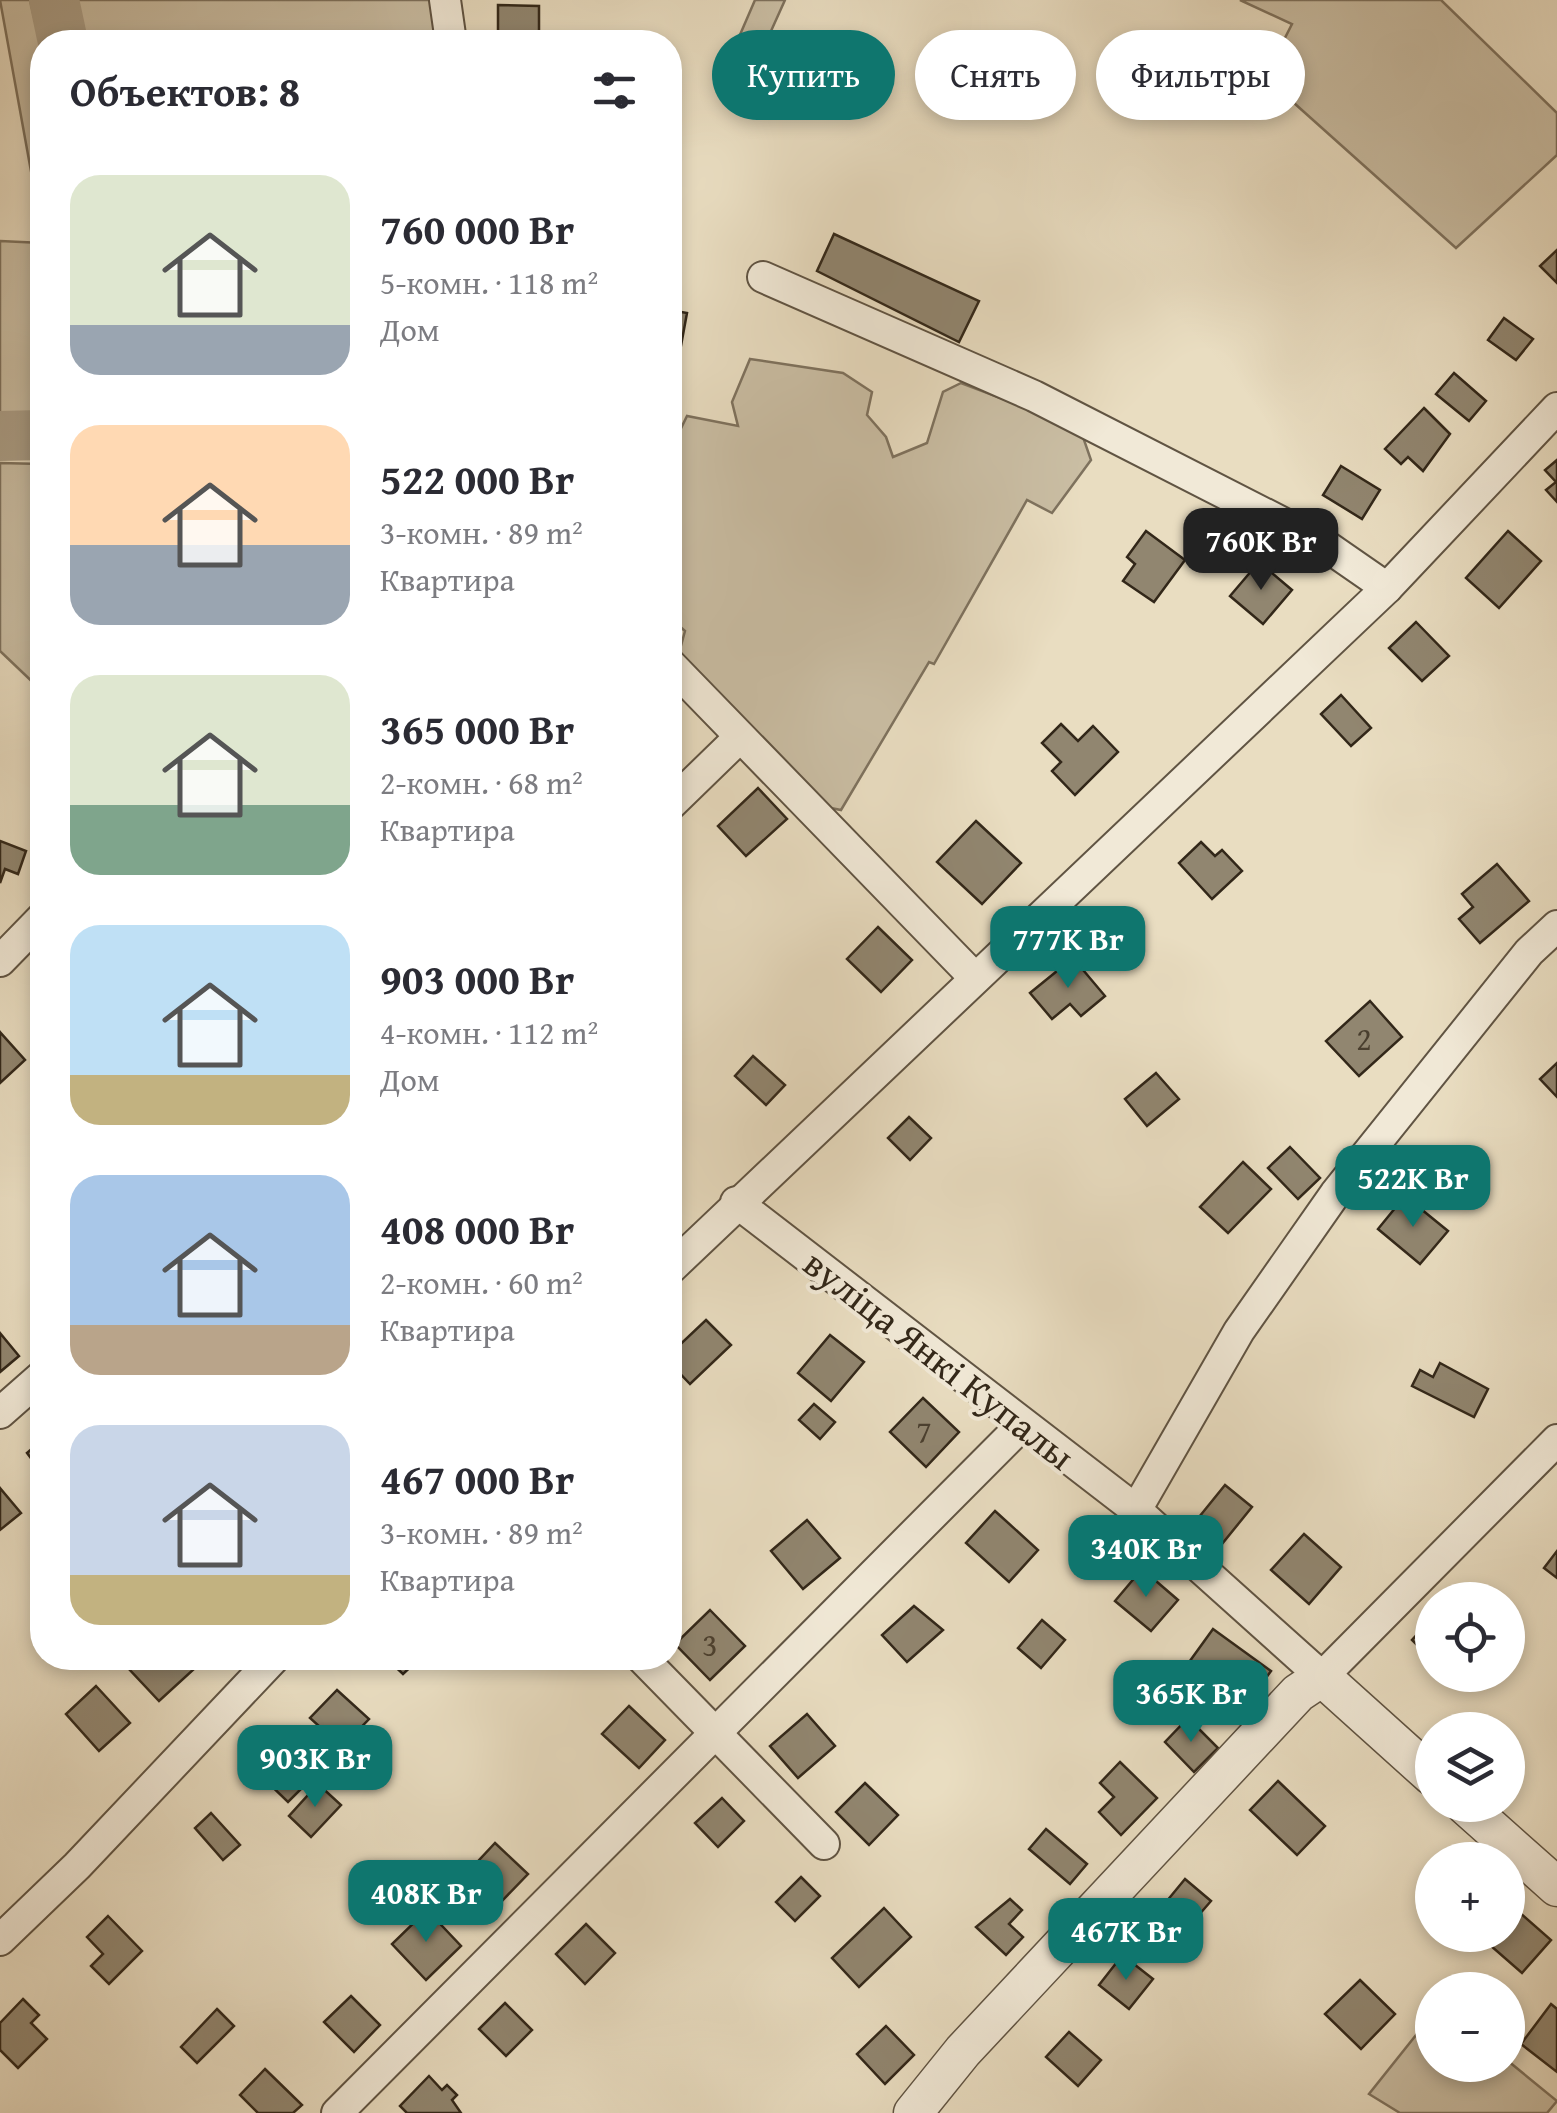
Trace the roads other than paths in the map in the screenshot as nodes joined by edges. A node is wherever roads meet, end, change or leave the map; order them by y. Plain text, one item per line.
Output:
1 (445, 0) edge
2 (449, 30) edge
3 (763, 277) dead end
4 (1557, 408) edge
5 (1387, 588) junction
6 (682, 677) edge
7 (740, 737) junction
8 (682, 793) edge
9 (1557, 926) edge
10 (30, 930) edge
11 (0, 961) edge
12 (974, 977) junction
13 (736, 1202) junction
14 (682, 1256) edge
15 (30, 1387) edge
16 (0, 1413) edge
17 (1021, 1426) junction
18 (1557, 1440) edge
19 (1136, 1510) junction
20 (263, 1670) edge
21 (654, 1670) edge
22 (1322, 1677) junction
23 (716, 1734) junction
24 (1415, 1761) edge
25 (1484, 1822) edge
26 (824, 1844) dead end
27 (1557, 1887) edge
28 (0, 1940) edge
29 (338, 2113) edge
30 (913, 2113) edge

1 - 2 street
3 - 5 street
4 - 5 street
5 - 12 street
6 - 7 street
7 - 8 street
7 - 12 street
9 - 19 street
10 - 11 street
12 - 13 street
13 - 14 street
13 - 17 street, вуліца Янкі Купалы
15 - 16 street
17 - 19 street, вуліца Янкі Купалы
17 - 23 street
18 - 22 street
19 - 22 street, вуліца Янкі Купалы
20 - 28 street
21 - 23 street
22 - 24 street, вуліца Янкі Купалы
22 - 30 street
23 - 26 street
23 - 29 street
25 - 27 street

